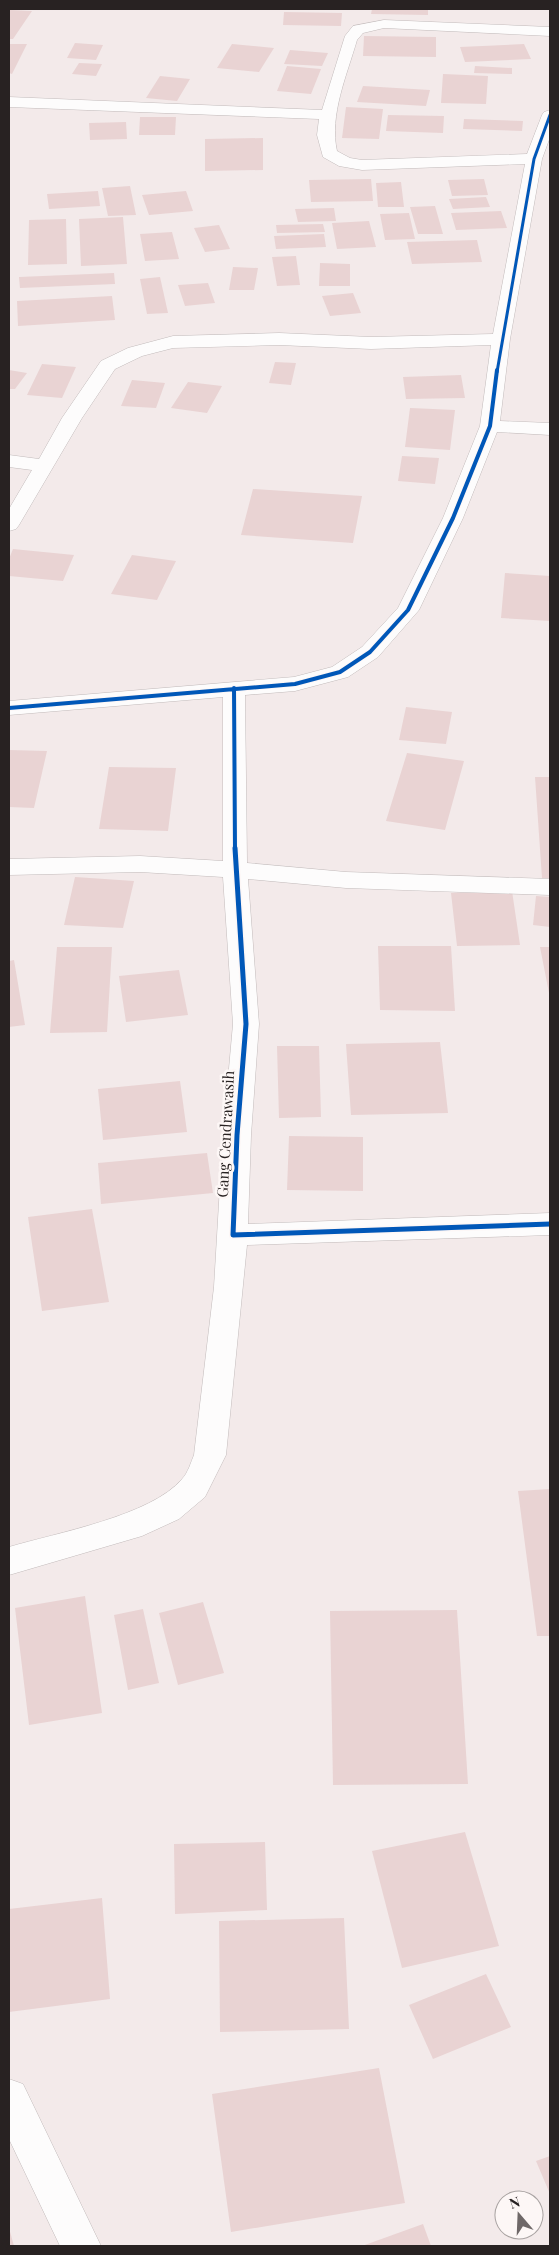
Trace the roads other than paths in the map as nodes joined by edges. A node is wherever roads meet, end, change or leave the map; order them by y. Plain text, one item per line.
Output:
1 (550, 31) edge
2 (9, 102) edge
3 (328, 115) junction
4 (550, 115) edge
5 (541, 147) edge
6 (501, 339) junction
7 (490, 426) junction
8 (550, 429) edge
9 (9, 461) edge
10 (45, 466) junction
11 (9, 525) edge
12 (234, 688) junction
13 (9, 708) edge
14 (9, 867) edge
15 (235, 870) junction
16 (550, 887) edge
17 (550, 1224) edge
18 (233, 1235) junction
19 (9, 1561) edge
20 (9, 2098) edge
21 (81, 2246) edge

1 - 3 street
2 - 3 street
3 - 5 street
4 - 5 street
5 - 6 street
6 - 7 street
6 - 10 street
7 - 8 street
7 - 12 street
9 - 10 street
10 - 11 street
12 - 13 street
12 - 15 street, Gang Cendrawasih
14 - 15 street
15 - 16 street
15 - 18 street, Gang Cendrawasih
17 - 18 street
18 - 19 street, Gang Cendrawasih
20 - 21 street

